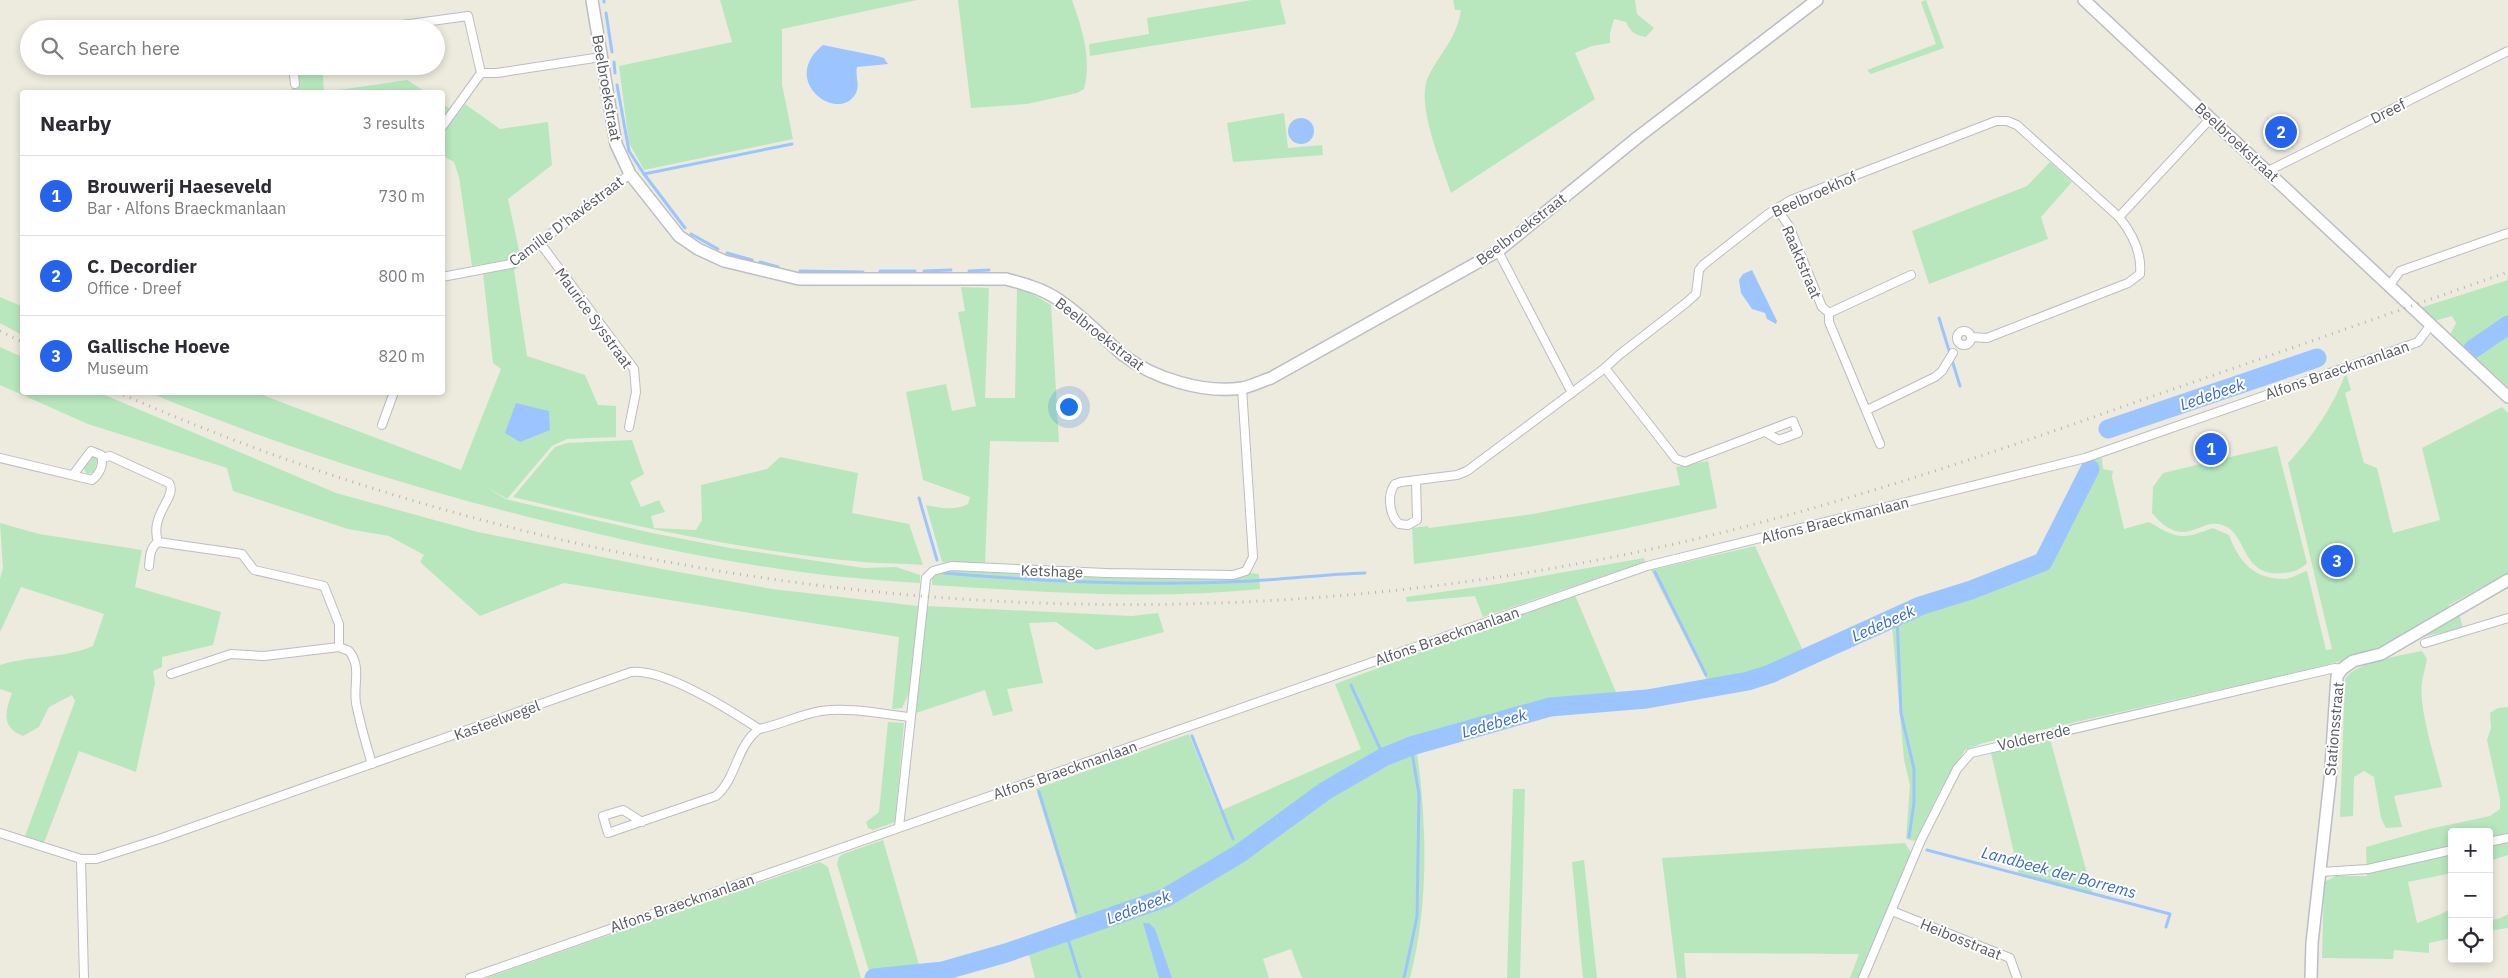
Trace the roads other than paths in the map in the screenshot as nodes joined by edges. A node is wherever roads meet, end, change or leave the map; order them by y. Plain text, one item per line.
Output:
1 (592, 0) edge
2 (1818, 0) edge
3 (2084, 0) edge
4 (439, 20) edge
5 (2508, 51) edge
6 (601, 57) junction
7 (481, 73) junction
8 (294, 75) edge
9 (295, 84) dead end
10 (2211, 118) junction
11 (445, 123) edge
12 (2268, 171) junction
13 (630, 174) junction
14 (1777, 208) junction
15 (2119, 217) junction
16 (2508, 232) edge
17 (540, 243) junction
18 (1498, 251) junction
19 (1911, 275) dead end
20 (445, 276) edge
21 (2389, 286) junction
22 (1829, 313) junction
23 (2430, 326) junction
24 (1971, 337) dead end
25 (1951, 356) dead end
26 (1605, 368) junction
27 (1242, 388) junction
28 (1572, 393) junction
29 (393, 395) edge
30 (2508, 397) edge
31 (1868, 410) junction
32 (382, 425) dead end
33 (629, 427) dead end
34 (1765, 432) dead end
35 (1880, 444) dead end
36 (0, 458) edge
37 (102, 458) junction
38 (73, 475) junction
39 (1416, 480) junction
40 (158, 542) junction
41 (149, 566) dead end
42 (2508, 580) edge
43 (2508, 618) edge
44 (2425, 643) dead end
45 (339, 646) junction
46 (2342, 669) junction
47 (171, 674) dead end
48 (910, 717) junction
49 (759, 729) junction
50 (372, 764) junction
51 (642, 822) junction
52 (899, 827) junction
53 (0, 833) edge
54 (2508, 838) edge
55 (2493, 841) edge
56 (2448, 851) edge
57 (82, 859) junction
58 (2321, 872) junction
59 (1892, 911) junction
60 (84, 978) edge
61 (470, 978) edge
62 (1863, 978) edge
63 (2017, 978) edge
64 (2311, 978) edge

1 - 6 street, Beelbroekstraat
2 - 18 street, Beelbroekstraat
3 - 10 street, Beelbroekstraat
4 - 7 street
5 - 12 street, Dreef
6 - 7 street
6 - 13 street, Beelbroekstraat
7 - 11 street
8 - 9 street
10 - 12 street, Beelbroekstraat
10 - 15 street
12 - 21 street, Beelbroekstraat
13 - 17 street, Camille D'havéstraat
13 - 27 street, Beelbroekstraat
14 - 15 street, Beelbroekhof
14 - 22 street, Raaktstraat
14 - 26 street, Beelbroekhof
15 - 24 street, Beelbroekhof
16 - 21 street
17 - 20 street, Camille D'havéstraat
17 - 33 street, Maurice Sysstraat
18 - 27 street, Beelbroekstraat
18 - 28 street
19 - 22 street, Raaktstraat
21 - 23 street, Beelbroekstraat
22 - 31 street, Raaktstraat
23 - 30 street
23 - 52 street, Alfons Braeckmanlaan
25 - 31 street
26 - 28 street, Beelbroekhof
26 - 34 street
27 - 48 street, Ketshage
28 - 39 street, Beelbroekhof
29 - 32 street
31 - 35 street, Raaktstraat
36 - 38 street
37 - 38 street
37 - 38 street
37 - 40 street
39 - 39 street, Beelbroekhof
40 - 41 street
40 - 45 street
42 - 46 street, Stationsstraat
43 - 44 street
45 - 47 street
45 - 50 street
46 - 58 street, Stationsstraat
46 - 59 street, Volderrede
48 - 49 street
48 - 52 street, Ketshage
49 - 50 street, Kasteelwegel
49 - 51 street
50 - 57 street, Kasteelwegel
51 - 51 street
52 - 61 street, Alfons Braeckmanlaan
53 - 57 street
54 - 55 street
56 - 58 street
57 - 60 street
58 - 64 street, Stationsstraat
59 - 62 street, Volderrede
59 - 63 street, Heibosstraat

